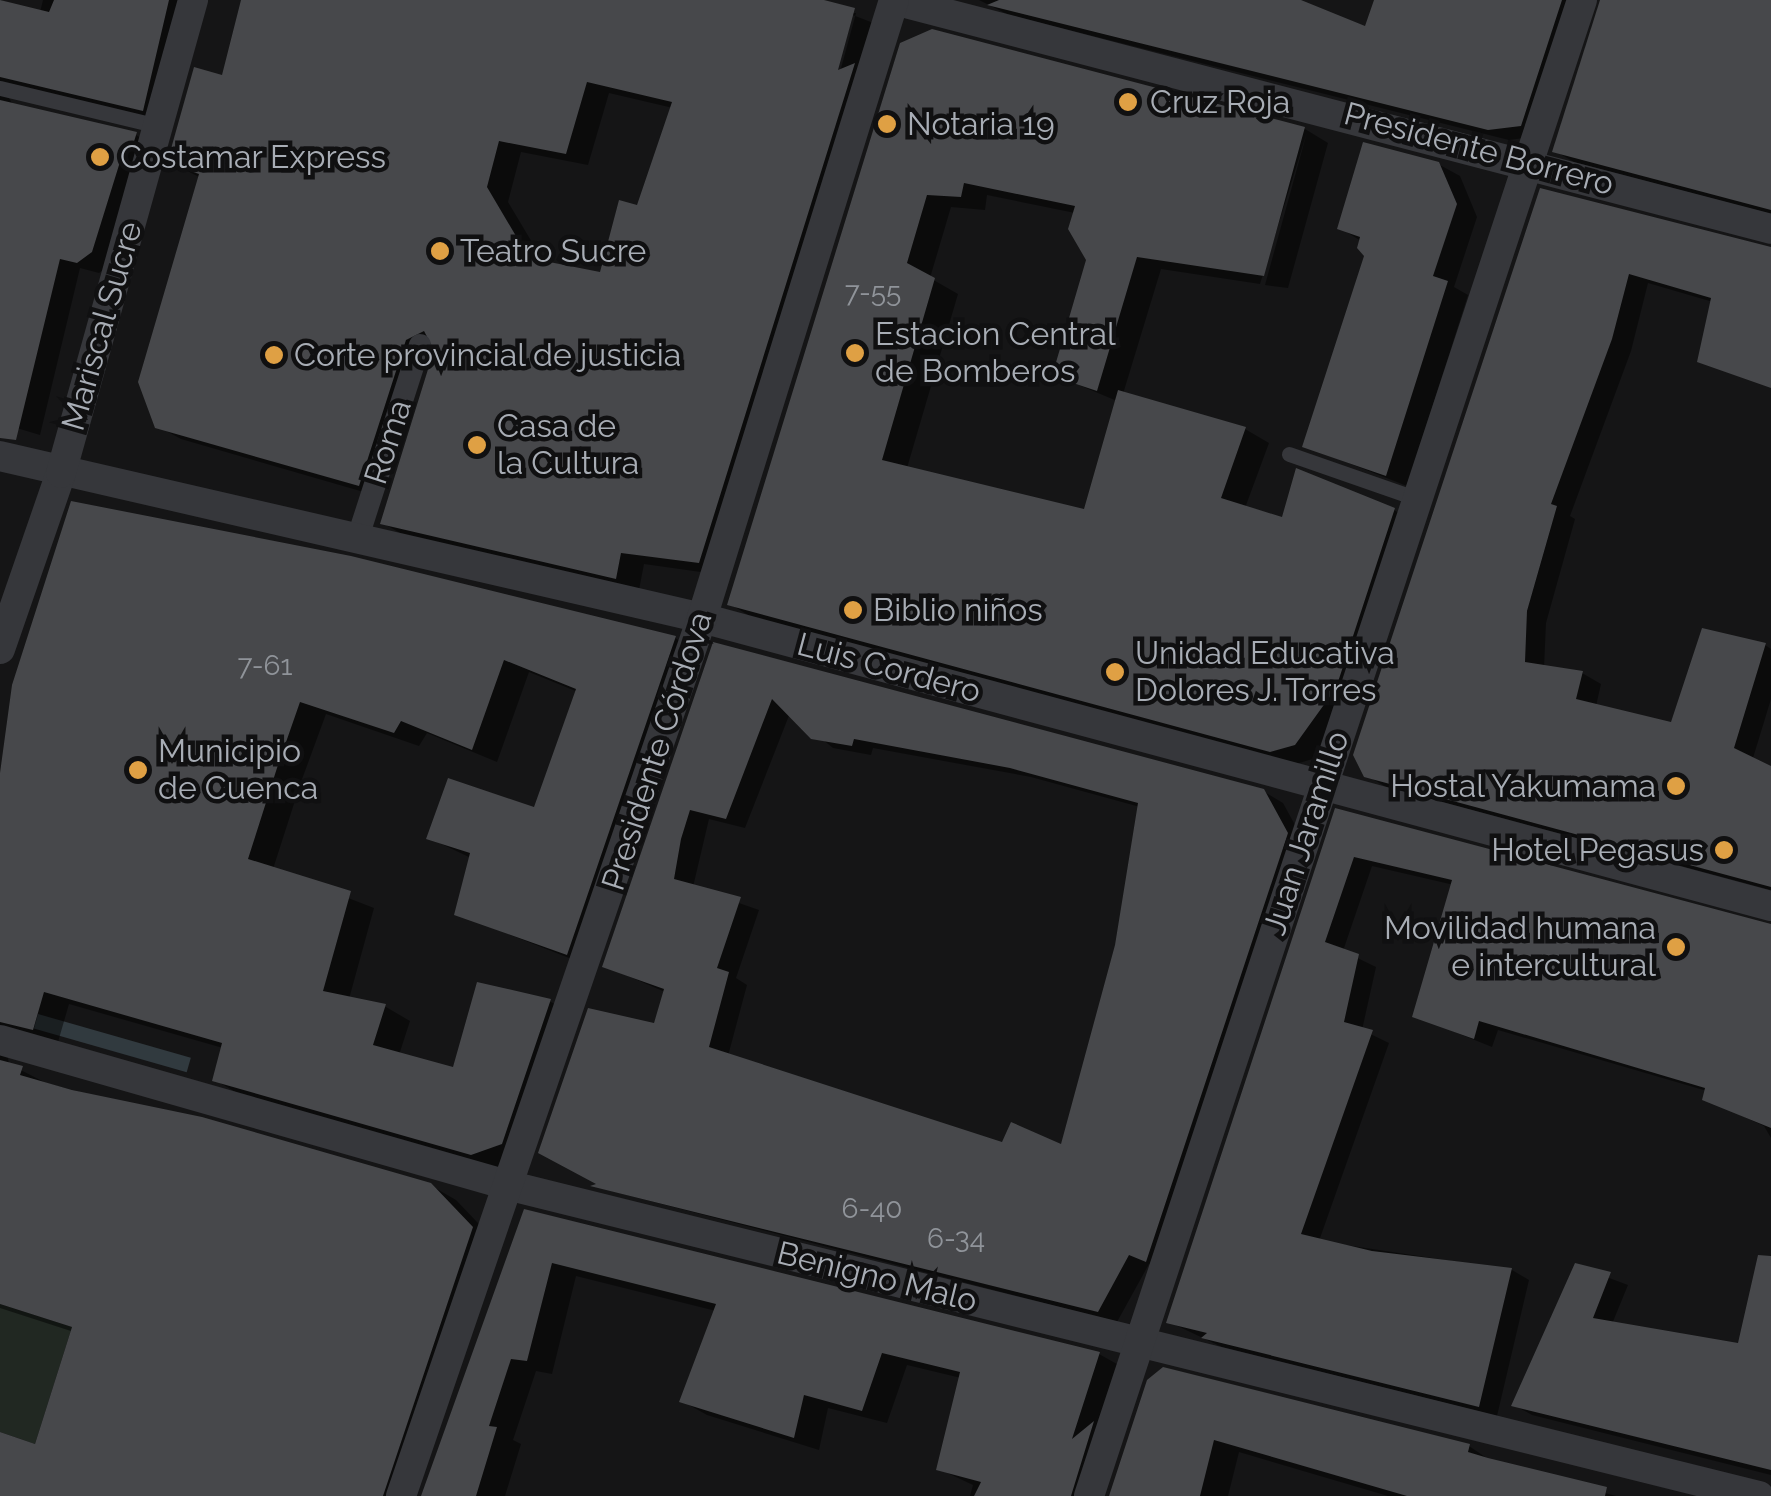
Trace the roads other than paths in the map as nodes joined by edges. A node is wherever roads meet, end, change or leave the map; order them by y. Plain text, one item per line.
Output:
1 (193, 0) edge
2 (894, 0) edge
3 (1582, 0) edge
4 (0, 88) edge
5 (158, 126) junction
6 (1529, 161) junction
7 (1771, 229) edge
8 (420, 344) dead end
9 (1290, 454) dead end
10 (0, 456) edge
11 (61, 473) junction
12 (1415, 498) junction
13 (357, 540) junction
14 (702, 618) junction
15 (0, 649) edge
16 (1321, 784) junction
17 (1771, 906) edge
18 (0, 1040) edge
19 (512, 1186) junction
20 (1142, 1343) junction
21 (402, 1496) edge
22 (1089, 1496) edge
23 (1759, 1496) edge

1 - 5 street, Mariscal Sucre
2 - 6 street, Presidente Borrero
2 - 14 street, Presidente Córdova
3 - 6 street, Juan Jaramillo
4 - 5 lane
5 - 11 street, Mariscal Sucre
6 - 7 street, Presidente Borrero
6 - 12 street, Juan Jaramillo
8 - 13 street, Roma
9 - 12 lane
10 - 11 street, Luis Cordero
11 - 13 street, Luis Cordero
11 - 15 street, Mariscal Sucre
12 - 16 street, Juan Jaramillo
13 - 14 street, Luis Cordero
14 - 16 street, Luis Cordero
14 - 19 street, Presidente Córdova
16 - 17 street, Luis Cordero
16 - 20 street, Juan Jaramillo
18 - 19 street, Benigno Malo
19 - 20 street, Benigno Malo
19 - 21 street, Presidente Córdova
20 - 22 street, Juan Jaramillo
20 - 23 street, Benigno Malo

